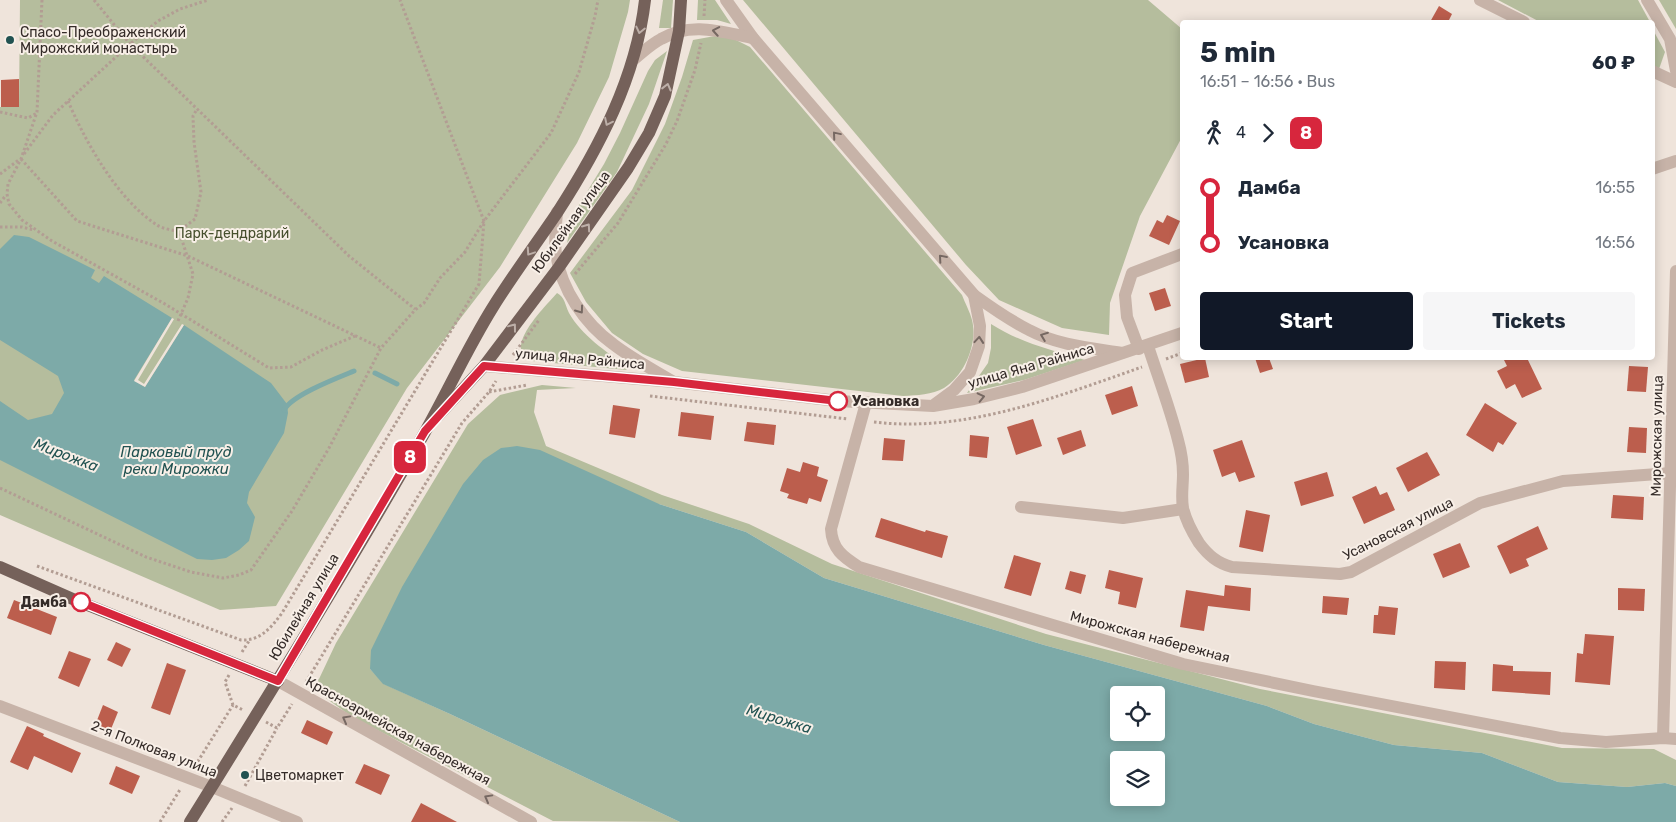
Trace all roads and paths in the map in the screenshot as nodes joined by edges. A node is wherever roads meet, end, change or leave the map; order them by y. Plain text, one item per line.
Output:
1 (42, 0) edge
2 (94, 0) edge
3 (208, 0) edge
4 (400, 0) edge
5 (598, 0) edge
6 (645, 0) edge
7 (681, 0) edge
8 (705, 0) edge
9 (726, 0) edge
10 (1480, 0) edge
11 (1647, 0) edge
12 (1519, 20) edge
13 (703, 28) junction
14 (679, 31) junction
15 (753, 38) junction
16 (130, 44) junction
17 (633, 60) junction
18 (1655, 72) edge
19 (1676, 72) edge
20 (1676, 82) edge
21 (68, 101) junction
22 (197, 108) junction
23 (0, 112) edge
24 (37, 112) junction
25 (21, 159) junction
26 (1676, 161) edge
27 (1655, 168) edge
28 (0, 170) edge
29 (0, 174) edge
30 (7, 194) junction
31 (0, 203) edge
32 (557, 212) junction
33 (484, 221) junction
34 (0, 227) edge
35 (36, 230) junction
36 (179, 231) junction
37 (1180, 255) edge
38 (188, 256) junction
39 (559, 267) junction
40 (101, 268) junction
41 (1676, 271) edge
42 (98, 273) dead end
43 (565, 285) junction
44 (974, 295) junction
45 (416, 310) junction
46 (543, 314) dead end
47 (182, 315) junction
48 (178, 321) dead end
49 (1180, 335) edge
50 (355, 336) junction
51 (1143, 347) junction
52 (381, 348) junction
53 (1125, 353) junction
54 (484, 366) junction
55 (504, 368) junction
56 (674, 382) junction
57 (866, 403) junction
58 (933, 406) junction
59 (425, 431) junction
60 (1671, 473) junction
61 (0, 488) edge
62 (1021, 507) dead end
63 (1183, 509) junction
64 (37, 566) dead end
65 (0, 567) edge
66 (1672, 602) edge
67 (250, 640) junction
68 (235, 664) junction
69 (278, 681) junction
70 (300, 693) junction
71 (233, 705) junction
72 (0, 706) edge
73 (256, 715) junction
74 (277, 728) junction
75 (1670, 738) edge
76 (187, 778) junction
77 (212, 787) junction
78 (239, 798) junction
79 (160, 822) edge
80 (190, 822) edge
81 (222, 822) edge
82 (297, 822) edge
83 (531, 822) edge

1 - 24 path
2 - 16 path
3 - 16 path
4 - 33 path
5 - 33 path
6 -> 17 main road, Юбилейная улица
7 - 14 main road, Юбилейная улица
8 - 13 path
9 - 15 street
10 - 12 street
11 - 19 street
13 - 14 street
15 -> 13 street
13 - 43 path
14 - 17 street
39 -> 14 main road, Юбилейная улица
44 -> 15 street
16 - 21 path
16 - 22 path
17 -> 32 main road, Юбилейная улица
18 - 20 street
21 - 25 path
21 - 36 path
22 - 36 path
22 - 45 path
23 - 24 path
24 - 25 path
25 - 28 path
25 - 29 path
25 - 30 path
25 - 38 path
26 - 27 street
30 - 31 path
30 - 35 path
32 - 39 street, улица Яна Райниса
32 -> 59 main road, Юбилейная улица
33 - 45 path
33 - 67 path
34 - 35 path
35 - 40 path
36 - 38 path
37 - 51 street, Усановская улица
38 - 47 path
38 - 50 path
39 - 43 street, улица Яна Райниса
54 -> 39 main road, Юбилейная улица
40 - 42 path
40 - 47 path
41 - 60 street, Мирожская улица
43 -> 56 street, улица Яна Райниса
53 -> 44 street
58 -> 44 street
45 - 52 path
46 - 55 path
47 - 48 path
47 - 50 path
49 - 51 street, улица Яна Райниса
50 - 52 path
51 - 53 street, улица Яна Райниса
51 - 63 street, Усановская улица
52 - 61 path
58 -> 53 street, улица Яна Райниса
54 - 55 street, улица Яна Райниса
54 - 59 main road, Юбилейная улица
55 - 56 street, улица Яна Райниса
55 - 70 path
56 - 57 street, улица Яна Райниса
57 - 58 street, улица Яна Райниса
57 - 75 street, Мирожская набережная
59 - 69 main road, Юбилейная улица
60 - 63 street, Усановская улица
60 - 66 street, Мирожская улица
62 - 63 street
64 - 67 path
65 - 68 main road, Красноармейская набережная
66 - 75 street, Мирожская улица
67 - 68 path
68 - 69 main road, Красноармейская набережная
68 - 71 path
69 - 70 street, Красноармейская набережная
69 - 73 main road, Юбилейная улица
70 - 74 path
83 -> 70 street, Красноармейская набережная
71 - 73 path
71 - 76 path
72 - 76 street, 2-я Полковая улица
73 - 74 path
73 - 77 main road, Юбилейная улица
74 - 78 path
76 - 77 street, 2-я Полковая улица
76 - 79 path
77 - 78 street, 2-я Полковая улица
77 - 80 main road, Юбилейная улица
78 - 81 path
78 - 82 street, 2-я Полковая улица

